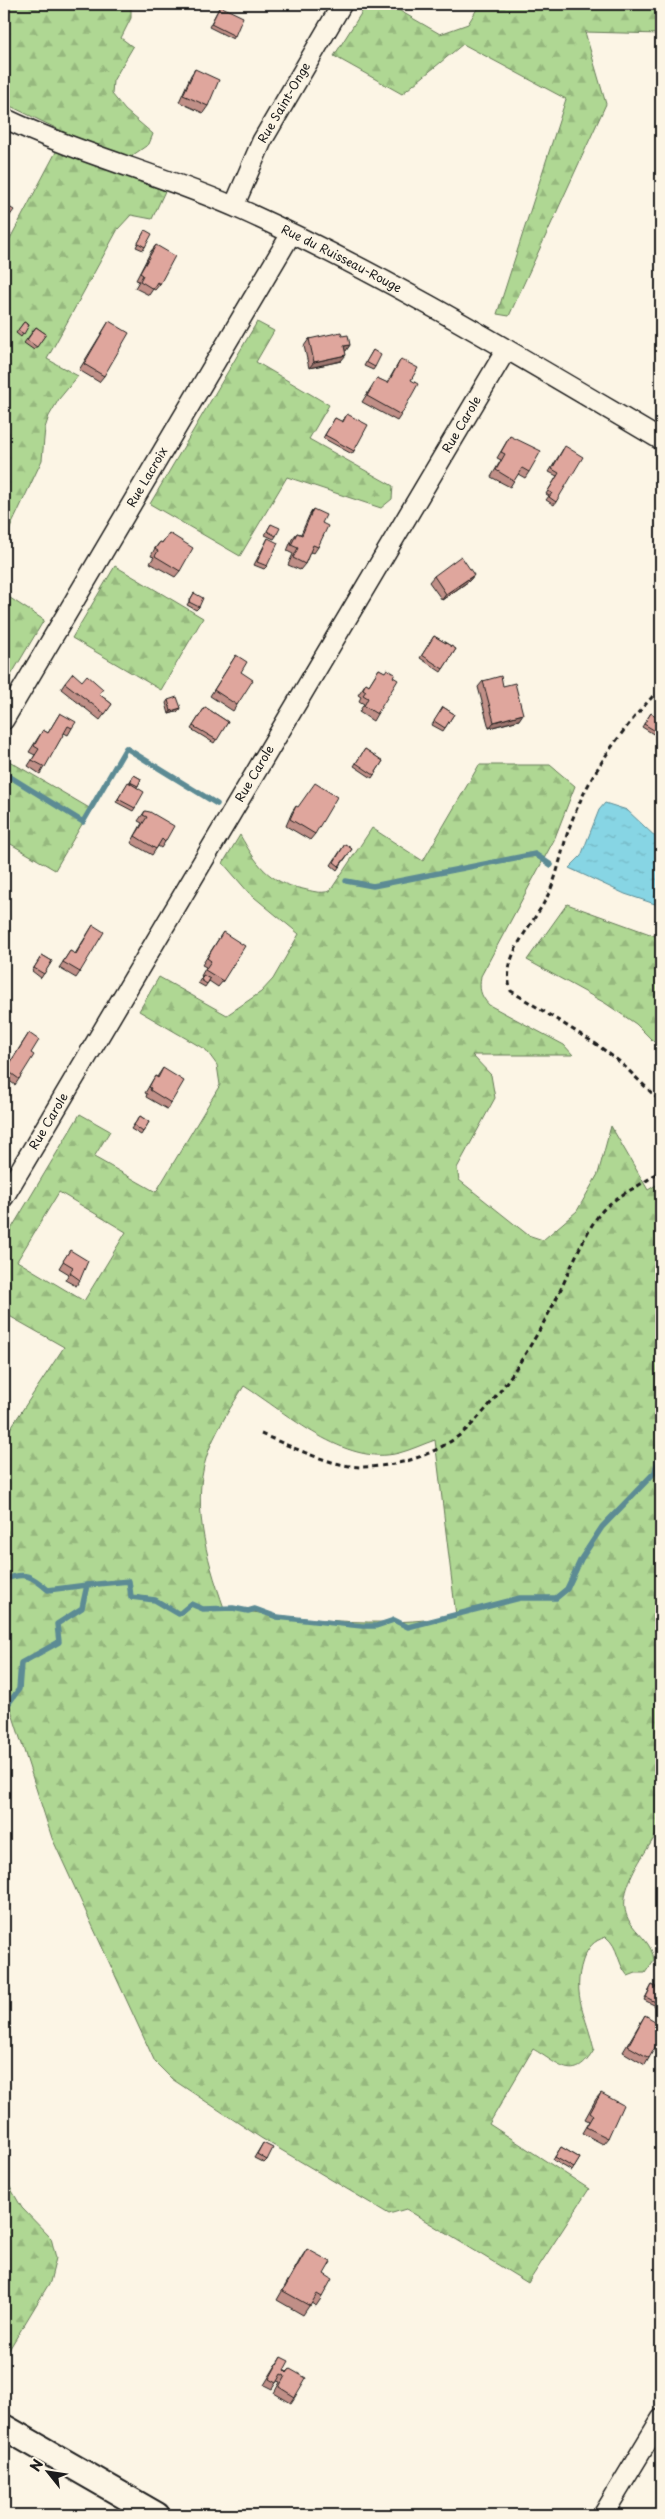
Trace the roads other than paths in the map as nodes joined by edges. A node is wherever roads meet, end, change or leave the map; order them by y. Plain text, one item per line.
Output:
1 (342, 4) edge
2 (4, 118) edge
3 (234, 206) junction
4 (291, 234) junction
5 (506, 350) junction
6 (661, 440) edge
7 (4, 720) edge
8 (4, 1197) edge
9 (661, 2419) edge
10 (4, 2427) edge
11 (157, 2515) edge
12 (603, 2515) edge

1 - 3 street, Rue Saint-Onge
2 - 3 street, Rue du Ruisseau-Rouge
3 - 4 street, Rue du Ruisseau-Rouge
4 - 5 street, Rue du Ruisseau-Rouge
4 - 7 street, Rue Lacroix
5 - 6 street, Rue du Ruisseau-Rouge
5 - 8 street, Rue Carole
9 - 12 street
10 - 11 street

